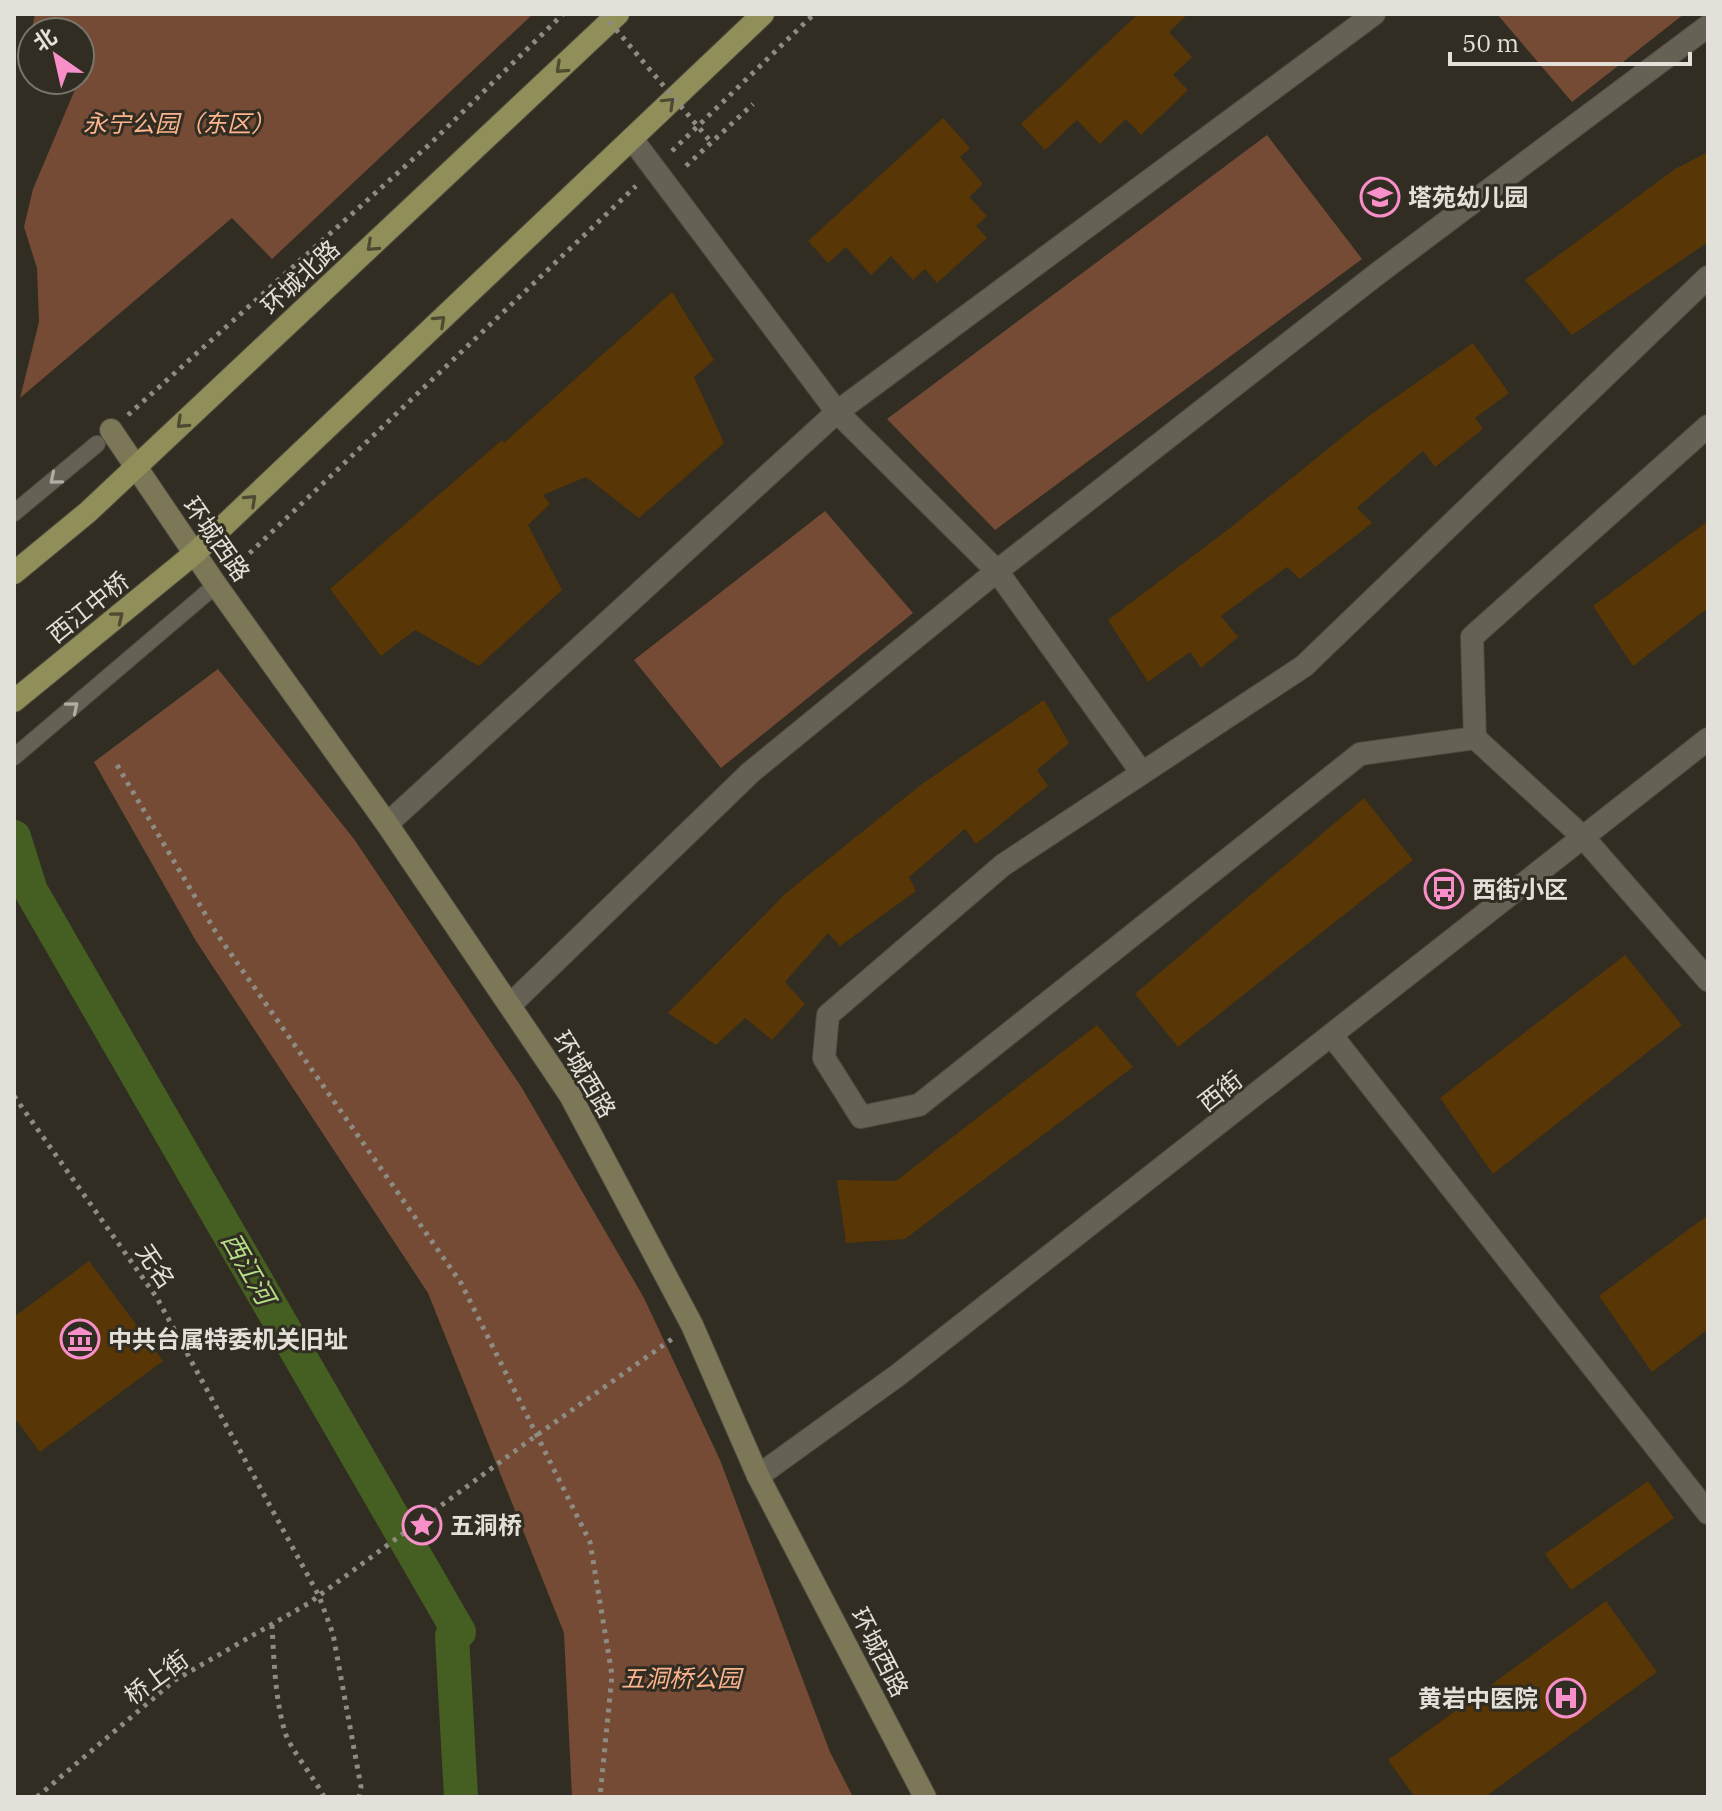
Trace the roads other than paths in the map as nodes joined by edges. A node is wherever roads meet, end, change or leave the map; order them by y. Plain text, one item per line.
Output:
1 (618, 14) edge
2 (763, 14) edge
3 (1374, 14) edge
4 (1708, 26) edge
5 (632, 139) junction
6 (1708, 277) edge
7 (837, 412) junction
8 (1708, 426) edge
9 (104, 437) joint
10 (135, 468) junction
11 (14, 513) edge
12 (195, 553) junction
13 (997, 571) junction
14 (14, 573) edge
15 (216, 585) junction
16 (14, 701) edge
17 (1475, 738) junction
18 (1708, 739) edge
19 (14, 757) edge
20 (1142, 773) junction
21 (387, 824) junction
22 (1583, 837) junction
23 (1708, 980) edge
24 (511, 1004) junction
25 (1332, 1036) junction
26 (758, 1476) junction
27 (1708, 1513) edge
28 (925, 1797) edge

1 -> 10 main road, 环城北路
5 -> 2 main road
3 - 7 street
4 - 13 street
5 - 7 street
12 -> 5 main road
6 - 20 street
7 - 13 street
7 - 21 street
8 - 17 street
9 - 10 main road, 环城西路
9 -> 11 lane
10 - 12 main road, 环城西路
10 - 14 main road, 环城北路
12 - 15 main road, 环城西路
16 -> 12 main road, 西江中桥
13 - 20 street
13 - 24 street
19 -> 15 lane
15 - 21 main road, 环城西路
17 - 20 street
17 - 22 street
18 - 22 street, 西街
21 - 24 main road, 环城西路
22 - 23 street
22 - 25 street, 西街
24 - 26 main road, 环城西路
25 - 26 street, 西街
25 - 27 street
26 - 28 main road, 环城西路

